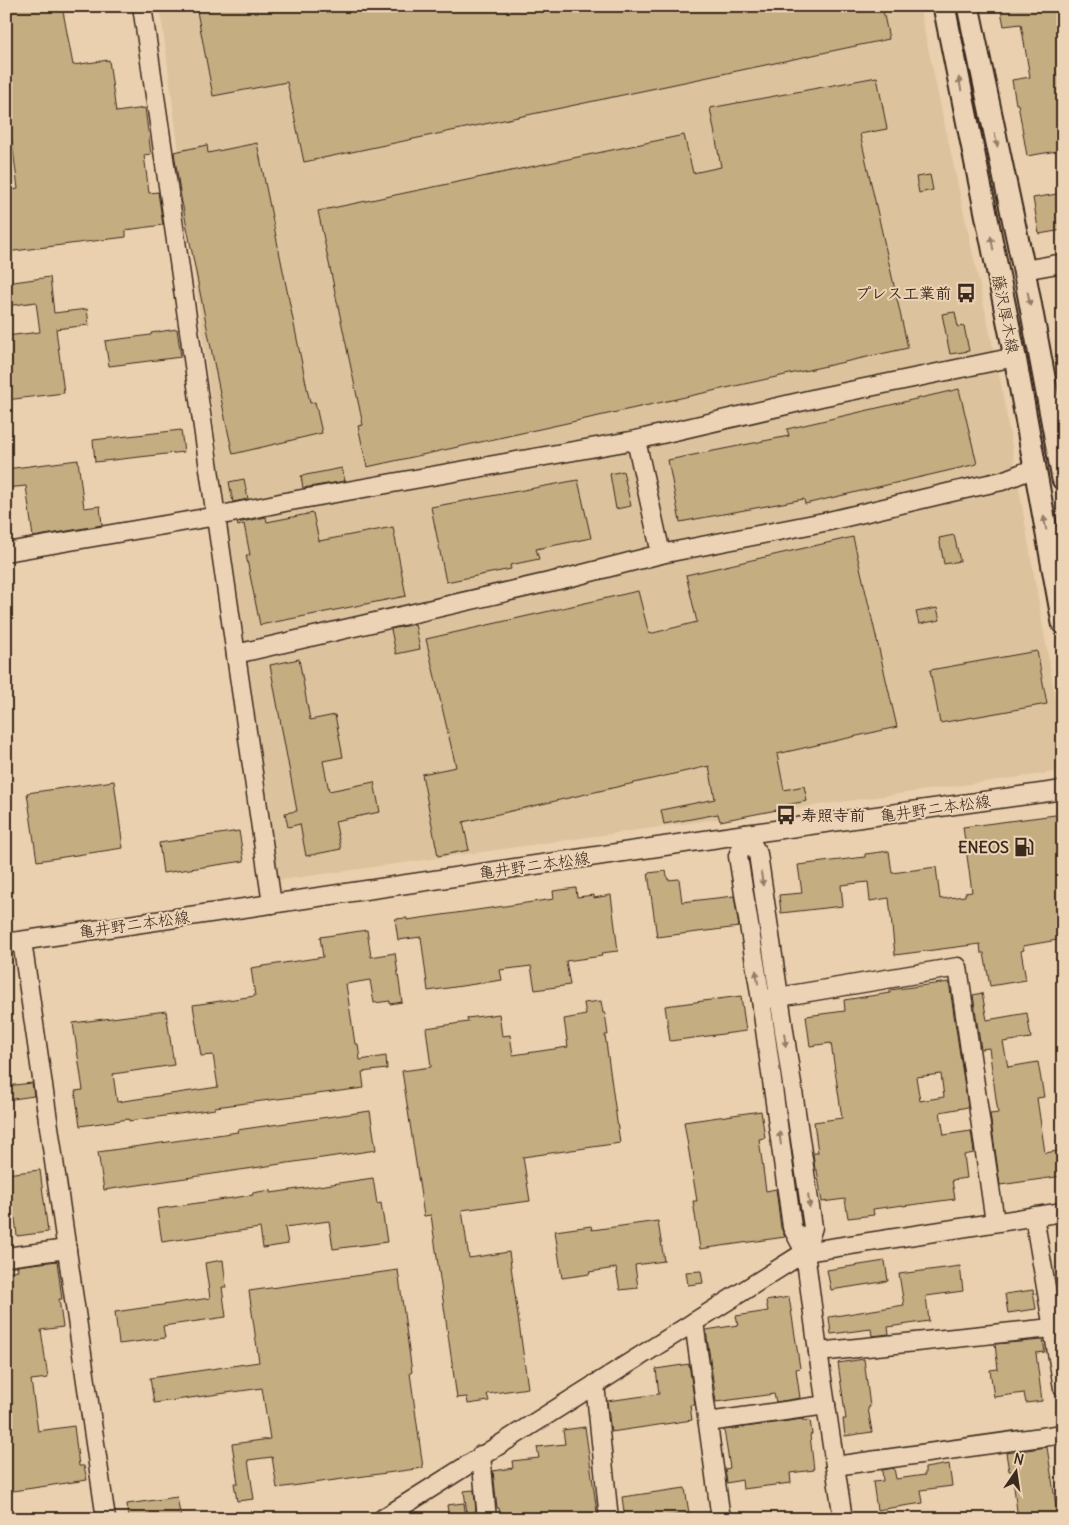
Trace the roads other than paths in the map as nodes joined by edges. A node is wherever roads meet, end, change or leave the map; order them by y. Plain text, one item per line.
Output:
1 (142, 6) edge
2 (944, 6) edge
3 (968, 6) edge
4 (1063, 263) edge
5 (1024, 270) junction
6 (1015, 357) junction
7 (636, 440) junction
8 (1035, 468) junction
9 (1063, 479) edge
10 (217, 516) junction
11 (6, 552) edge
12 (661, 554) junction
13 (1063, 623) edge
14 (236, 654) junction
15 (1063, 790) edge
16 (746, 834) junction
17 (272, 904) junction
18 (14, 942) edge
19 (779, 997) junction
20 (761, 1000) junction
21 (1063, 1212) edge
22 (1034, 1216) junction
23 (995, 1222) junction
24 (67, 1249) junction
25 (806, 1252) junction
26 (6, 1257) edge
27 (694, 1322) junction
28 (1052, 1328) junction
29 (818, 1352) junction
30 (595, 1384) junction
31 (1063, 1388) edge
32 (826, 1405) junction
33 (708, 1422) junction
34 (1063, 1434) edge
35 (482, 1455) junction
36 (835, 1466) junction
37 (106, 1519) edge
38 (382, 1519) edge
39 (487, 1519) edge
40 (609, 1519) edge
41 (721, 1519) edge
42 (843, 1519) edge

1 - 10 street
6 -> 2 main road, 藤沢厚木線
3 -> 5 main road, 藤沢厚木線
4 - 5 street
5 -> 9 main road, 藤沢厚木線
6 - 7 street
6 - 8 main road, 藤沢厚木線
7 - 10 street
7 - 12 street
8 - 12 street
13 -> 8 main road, 藤沢厚木線
10 - 11 street
10 - 14 street
12 - 14 street
14 - 17 street
15 - 16 street, 亀井野二本松線
16 - 17 street, 亀井野二本松線
16 -> 19 street
20 -> 16 street
17 - 18 street, 亀井野二本松線
18 - 24 street
19 - 20 street
19 - 23 street
19 -> 25 street
25 -> 20 street
21 - 22 street
22 - 23 street
22 - 28 street
23 - 25 street
24 - 26 street
24 - 37 street
25 - 27 street
25 - 29 street
27 - 30 street
27 - 33 street
28 - 29 street
28 - 31 street
29 - 32 street
30 - 35 street
30 - 40 street
32 - 33 street
32 - 36 street
33 - 41 street
34 - 36 street
35 - 38 street
35 - 39 street
36 - 42 street

